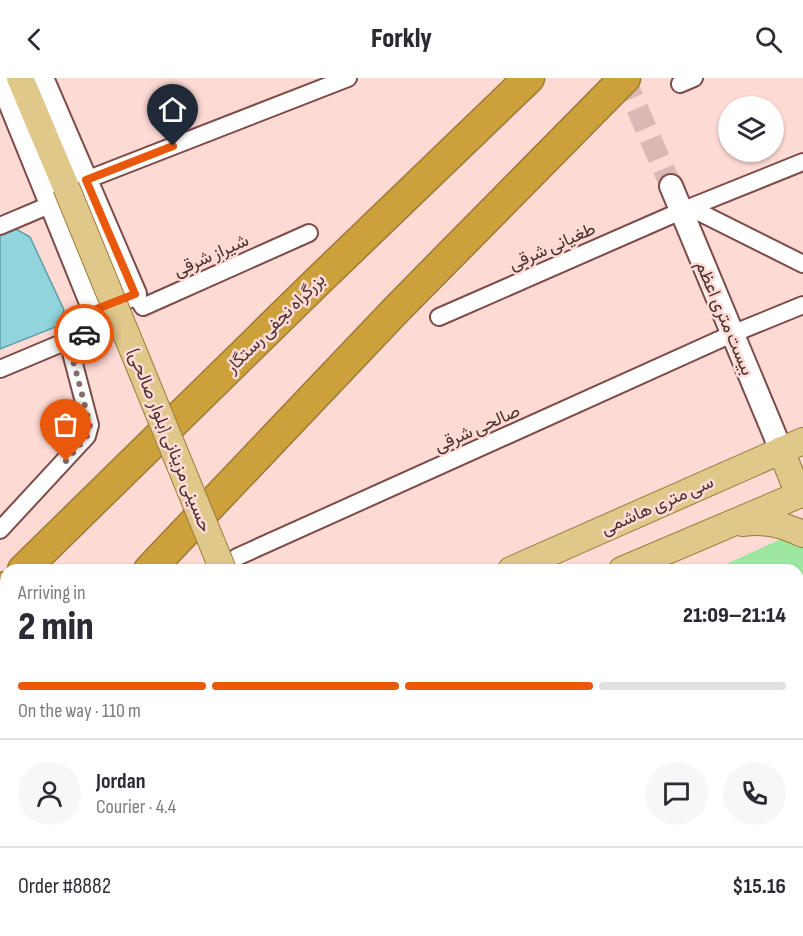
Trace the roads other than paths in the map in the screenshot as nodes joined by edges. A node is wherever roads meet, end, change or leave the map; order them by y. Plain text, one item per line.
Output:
1 (20, 78) edge
2 (42, 78) edge
3 (348, 78) edge
4 (529, 78) edge
5 (625, 78) edge
6 (0, 79) edge
7 (803, 162) edge
8 (671, 186) tunnel mouth
9 (68, 190) junction
10 (686, 209) junction
11 (0, 226) edge
12 (309, 233) dead end
13 (803, 264) edge
14 (135, 294) junction
15 (803, 305) edge
16 (94, 310) junction
17 (439, 317) dead end
18 (732, 334) junction
19 (68, 341) junction
20 (0, 369) edge
21 (792, 446) edge
22 (801, 494) edge
23 (28, 501) junction
24 (0, 512) edge
25 (727, 524) junction
26 (0, 530) edge
27 (803, 534) edge
28 (164, 559) edge
29 (230, 563) edge
30 (29, 564) edge
31 (525, 564) edge
32 (635, 564) edge

1 - 9 main road, حسینی مزینانی (بلوار صالحی)
2 - 9 main road, حسینی مزینانی (بلوار صالحی)
3 - 9 street
4 - 30 highway, بزرگراه نجفی رستگار
5 - 28 highway
6 - 9 main road, حسینی مزینانی (بلوار صالحی)
7 - 10 street, طغیانی شرقی
8 - 10 main road, بیست متری اعظم
9 - 11 street
9 - 14 main road, حسینی مزینانی (بلوار صالحی)
9 - 16 main road, حسینی مزینانی (بلوار صالحی)
9 - 29 main road, حسینی مزینانی (بلوار صالحی), bridge
10 - 13 street
10 - 17 street, طغیانی شرقی
10 - 18 main road, بیست متری اعظم
12 - 14 street, شیراز شرقی
14 - 16 main road
15 - 18 street, صالحی شرقی
16 - 19 street
18 - 21 main road, بیست متری اعظم
18 - 29 street, صالحی شرقی
19 - 20 street
19 - 23 street
21 - 22 main road
21 - 31 main road, سی متری هاشمی
22 - 25 main road
23 - 24 street
23 - 26 street
25 - 27 main road
25 - 32 main road

